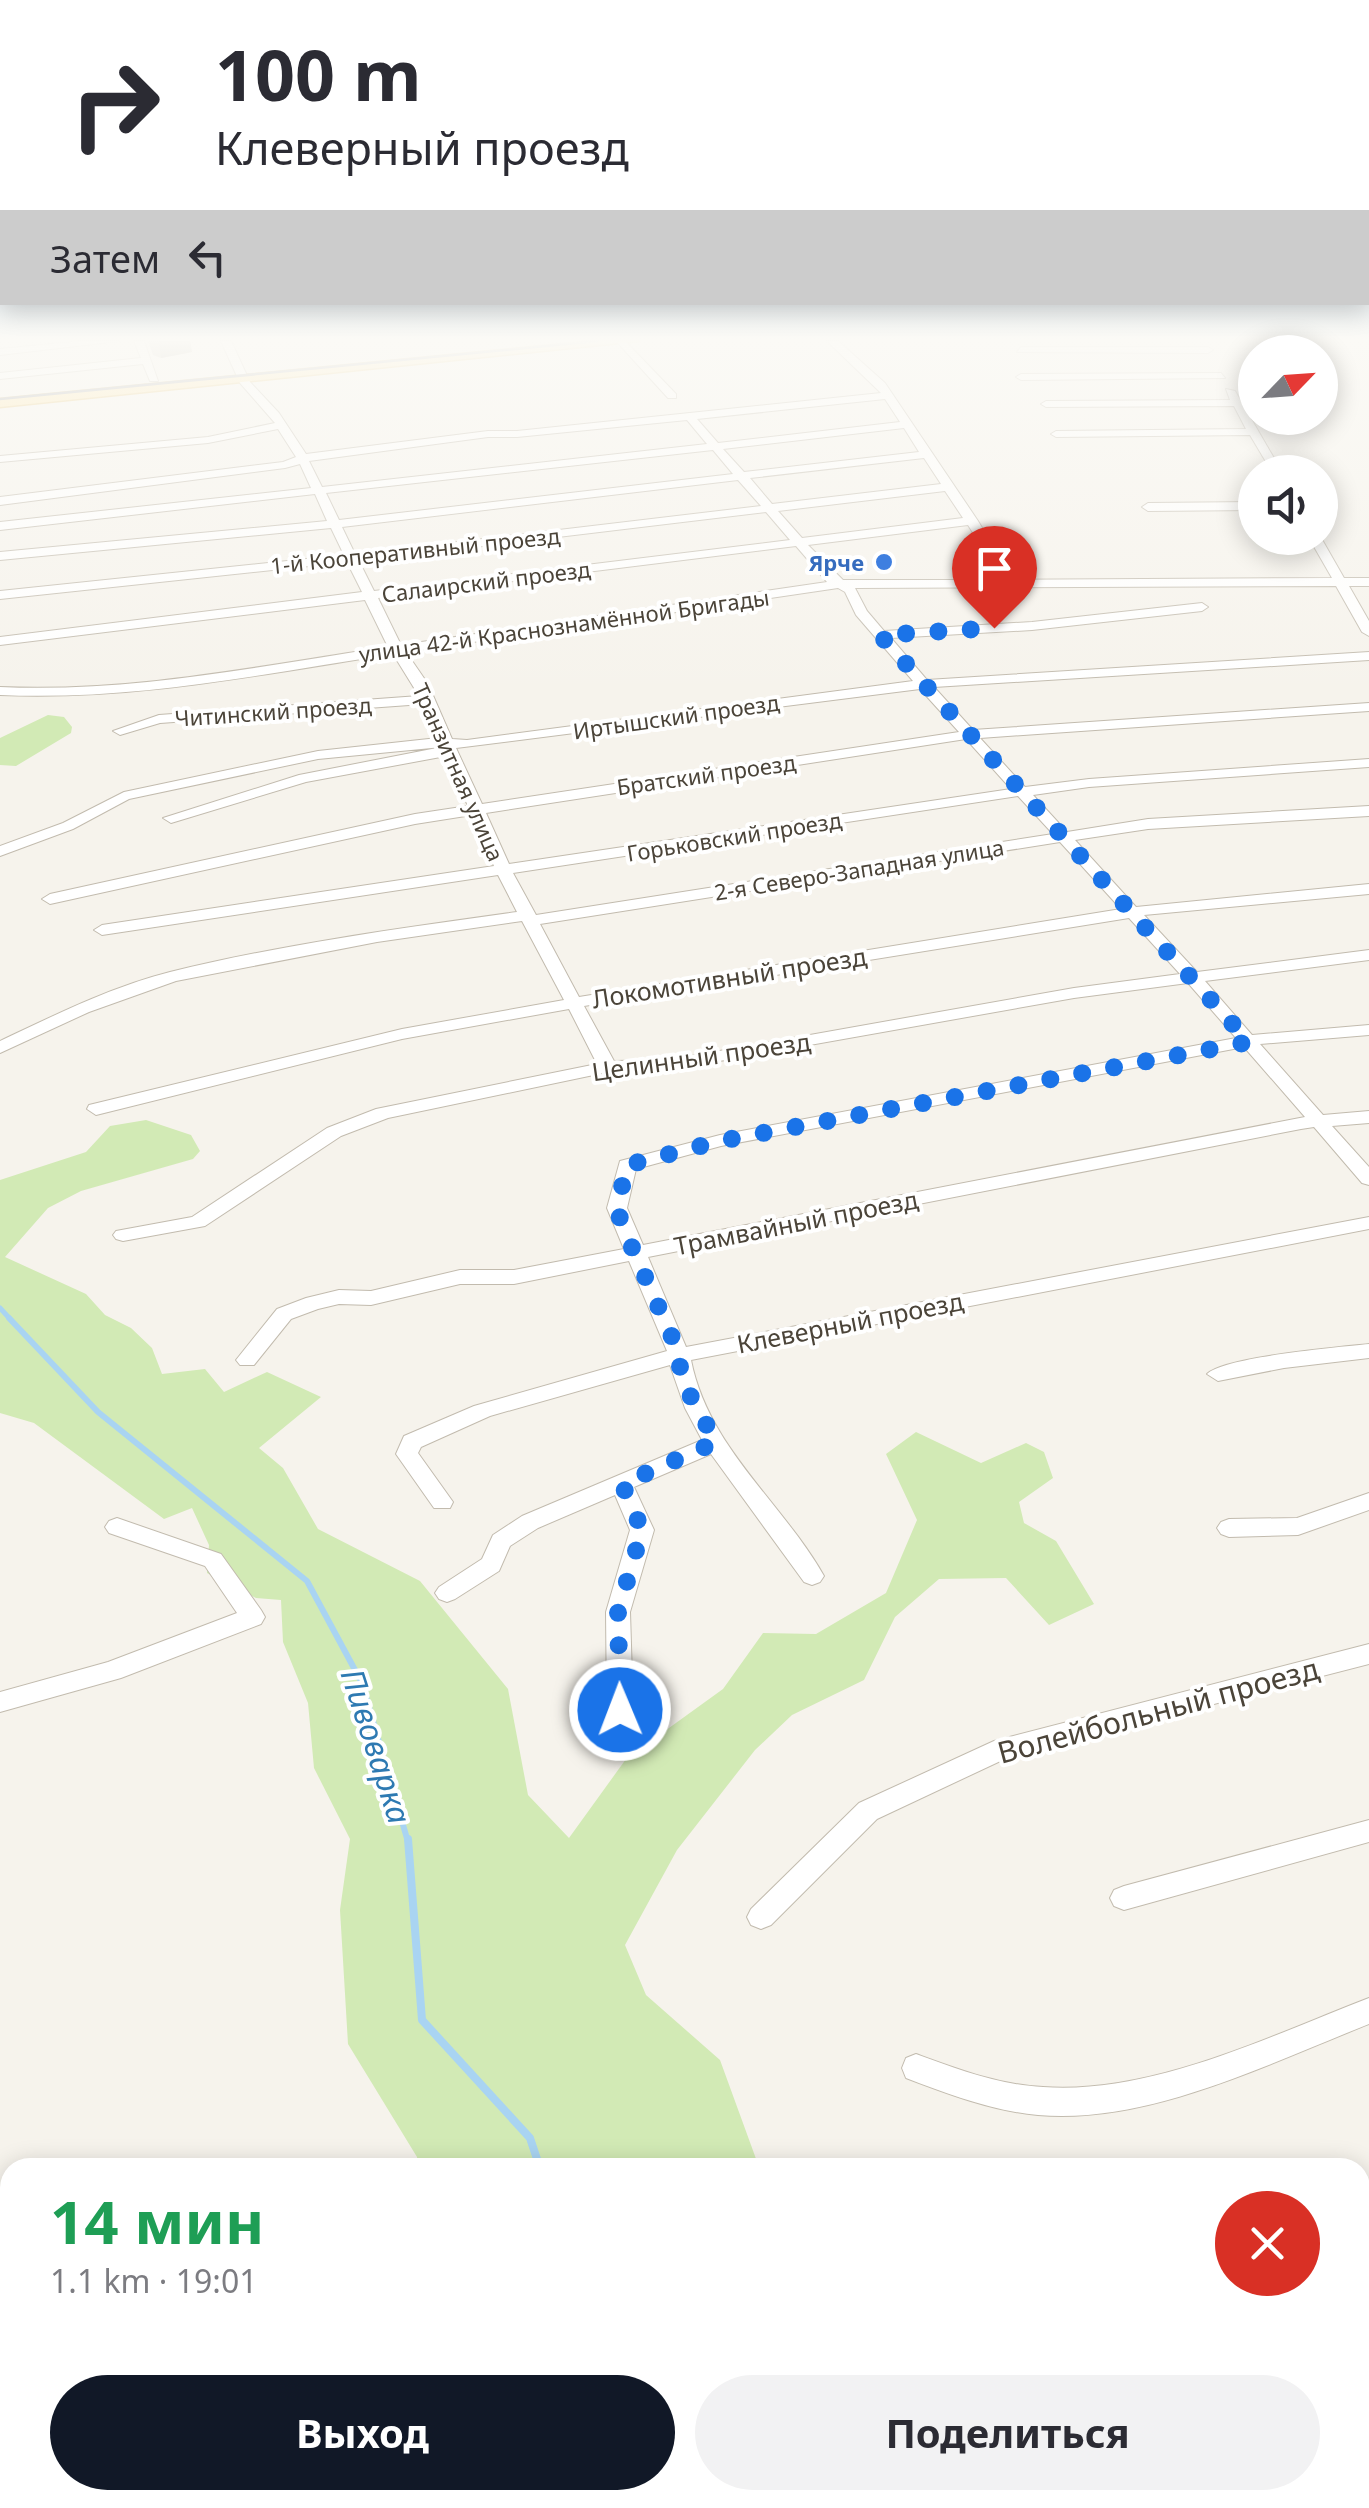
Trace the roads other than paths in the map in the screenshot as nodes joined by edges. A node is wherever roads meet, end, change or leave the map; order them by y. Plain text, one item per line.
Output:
1 (310, 458) edge
2 (610, 458) edge
3 (726, 458) edge
4 (893, 458) edge
5 (930, 458) edge
6 (303, 459) junction
7 (740, 476) junction
8 (948, 487) junction
9 (320, 491) junction
10 (0, 501) edge
11 (1148, 506) dead end
12 (1238, 506) edge
13 (771, 509) junction
14 (972, 520) junction
15 (335, 524) junction
16 (0, 526) edge
17 (799, 542) junction
18 (1325, 555) edge
19 (0, 556) edge
20 (352, 558) junction
21 (982, 582) junction
22 (1342, 582) junction
23 (1369, 582) edge
24 (838, 584) junction
25 (0, 594) edge
26 (370, 596) junction
27 (1202, 607) dead end
28 (1369, 632) edge
29 (880, 635) junction
30 (0, 641) edge
31 (395, 647) junction
32 (1369, 656) edge
33 (923, 684) junction
34 (0, 691) edge
35 (429, 699) junction
36 (1369, 707) edge
37 (120, 732) dead end
38 (971, 734) junction
39 (448, 748) junction
40 (1369, 763) edge
41 (1018, 792) junction
42 (474, 808) junction
43 (1369, 811) edge
44 (171, 818) dead end
45 (1060, 836) junction
46 (0, 851) edge
47 (504, 871) junction
48 (1369, 889) edge
49 (50, 898) dead end
50 (1133, 912) junction
51 (528, 918) junction
52 (102, 930) dead end
53 (1369, 955) edge
54 (1190, 976) junction
55 (573, 1003) junction
56 (1369, 1030) edge
57 (1249, 1042) junction
58 (0, 1048) edge
59 (608, 1067) junction
60 (96, 1109) dead end
61 (1369, 1117) edge
62 (1321, 1121) junction
63 (1369, 1179) edge
64 (1369, 1223) edge
65 (123, 1235) dead end
66 (637, 1255) junction
67 (1369, 1352) edge
68 (680, 1355) junction
69 (247, 1360) dead end
70 (1218, 1374) dead end
71 (716, 1442) junction
72 (622, 1484) junction
73 (1369, 1501) edge
74 (442, 1502) dead end
75 (118, 1527) dead end
76 (1230, 1528) dead end
77 (812, 1576) dead end
78 (447, 1593) dead end
79 (1369, 1654) edge
80 (0, 1702) edge
81 (620, 1710) dead end
82 (1369, 1831) edge
83 (1124, 1898) dead end
84 (761, 1917) dead end
85 (1369, 2011) edge
86 (916, 2068) dead end

1 - 6 street
2 - 9 street
3 - 7 street
4 - 7 street
5 - 8 street
6 - 9 street, Транзитная улица
6 - 10 street
7 - 13 street
7 - 15 street
8 - 13 street, 1-й Кооперативный проезд
8 - 14 street
9 - 15 street, Транзитная улица
9 - 16 street
11 - 12 street
13 - 17 street
13 - 20 street, 1-й Кооперативный проезд
14 - 17 street, Салаирский проезд
14 - 21 street
15 - 19 street
15 - 20 street, Транзитная улица
17 - 24 street
17 - 26 street, Салаирский проезд
18 - 22 street
20 - 25 street, 1-й Кооперативный проезд
20 - 26 street, Транзитная улица
21 - 22 street, улица 42-й Краснознамённой Бригады
21 - 24 street, улица 42-й Краснознамённой Бригады
22 - 23 street, улица 42-й Краснознамённой Бригады
22 - 28 street
24 - 29 street
24 - 31 street, улица 42-й Краснознамённой Бригады
26 - 30 street, Салаирский проезд
26 - 31 street, Транзитная улица
27 - 29 street
29 - 33 street
31 - 34 street, улица 42-й Краснознамённой Бригады
31 - 35 street, Транзитная улица
32 - 33 street, Иртышский проезд
33 - 38 street
33 - 39 street, Иртышский проезд
35 - 37 street, Читинский проезд
35 - 39 street, Транзитная улица
36 - 38 street, Братский проезд
38 - 41 street
38 - 42 street, Братский проезд
39 - 42 street, Транзитная улица
39 - 44 street, Иртышский проезд
39 - 46 street, Иртышский проезд
40 - 41 street, Горьковский проезд
41 - 45 street
41 - 47 street, Горьковский проезд
42 - 47 street, Транзитная улица
42 - 49 street, Братский проезд
43 - 45 street, 2-я Северо-Западная улица
45 - 50 street
45 - 51 street, 2-я Северо-Западная улица
47 - 51 street, Транзитная улица
47 - 52 street, Горьковский проезд
48 - 50 street, Локомотивный проезд
50 - 54 street
50 - 55 street, Локомотивный проезд
51 - 55 street, Транзитная улица
51 - 58 street, 2-я Северо-Западная улица
53 - 54 street, Целинный проезд
54 - 57 street
54 - 59 street, Целинный проезд
55 - 59 street, Транзитная улица
55 - 60 street, Локомотивный проезд
56 - 57 street
57 - 62 street
57 - 66 street
59 - 65 street, Целинный проезд
61 - 62 street, Трамвайный проезд
62 - 63 street
62 - 66 street, Трамвайный проезд
64 - 68 street, Клеверный проезд
66 - 68 street
66 - 69 street, Трамвайный проезд
67 - 70 street
68 - 71 street
68 - 74 street, Клеверный проезд
71 - 72 street
71 - 77 street
72 - 78 street
72 - 81 street
73 - 76 street
75 - 80 street
79 - 84 street, Волейбольный проезд
82 - 83 street
85 - 86 street

